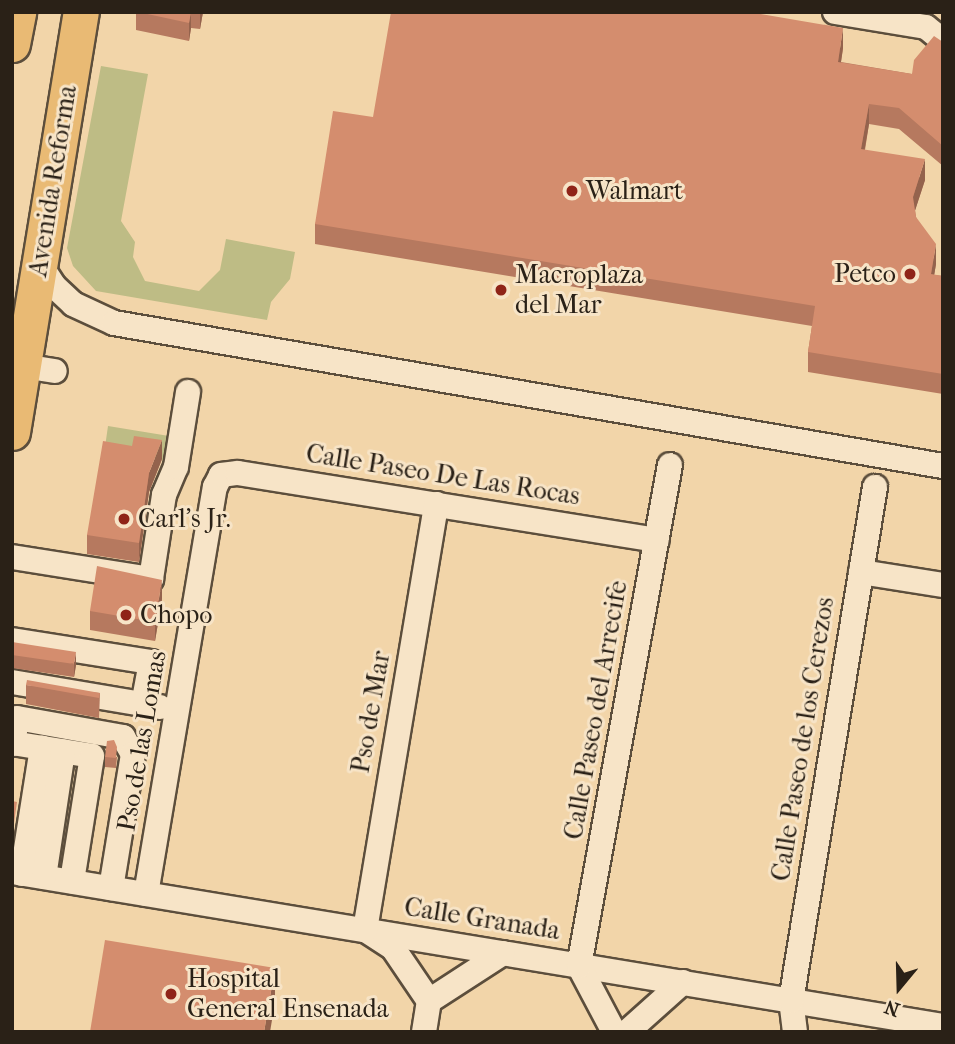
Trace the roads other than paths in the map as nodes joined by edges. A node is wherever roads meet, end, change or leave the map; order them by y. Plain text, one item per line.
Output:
1 (18, 12) edge
2 (81, 12) edge
3 (835, 12) edge
4 (943, 41) edge
5 (12, 44) edge
6 (46, 226) junction
7 (188, 392) dead end
8 (12, 432) edge
9 (670, 465) dead end
10 (943, 466) edge
11 (221, 475) joint
12 (875, 487) dead end
13 (436, 504) junction
14 (657, 540) junction
15 (12, 556) edge
16 (860, 572) junction
17 (943, 585) edge
18 (12, 639) edge
19 (12, 681) edge
20 (143, 705) junction
21 (177, 710) junction
22 (48, 749) edge
23 (12, 829) edge
24 (41, 876) edge
25 (111, 888) junction
26 (146, 894) junction
27 (365, 930) junction
28 (503, 953) junction
29 (579, 966) junction
30 (683, 982) junction
31 (429, 1001) junction
32 (791, 1001) junction
33 (865, 1023) edge
34 (943, 1026) edge
35 (424, 1032) edge
36 (614, 1032) edge
37 (627, 1032) edge
38 (795, 1032) edge

1 - 5 highway
2 - 6 highway, Avenida Reforma
3 - 4 street
6 - 8 highway, Avenida Reforma
6 - 10 street
7 - 15 street
9 - 14 street, Calle Paseo del Arrecife
11 - 13 street, Calle Paseo De Las Rocas
11 - 21 street, Pso de las Lomas
12 - 16 street, Calle Paseo de los Cerezos
13 - 14 street, Calle Paseo De Las Rocas
13 - 27 street, Pso de Mar
14 - 29 street, Calle Paseo del Arrecife
16 - 17 street
16 - 32 street, Calle Paseo de los Cerezos
18 - 20 street
19 - 20 street
20 - 21 street
21 - 26 street, Pso de las Lomas
22 - 23 street
22 - 24 street
22 - 24 street
22 - 25 street
24 - 25 street, Calle Granada
25 - 26 street, Calle Granada
26 - 27 street, Calle Granada
27 - 28 street, Calle Granada
27 - 31 street
28 - 29 street, Calle Granada
28 - 31 street
29 - 30 street, Calle Granada
29 - 36 street
30 - 32 street, Calle Granada
30 - 37 street
31 - 35 street
32 - 33 street, Calle Granada
32 - 38 street
33 - 34 street, Calle Granada

